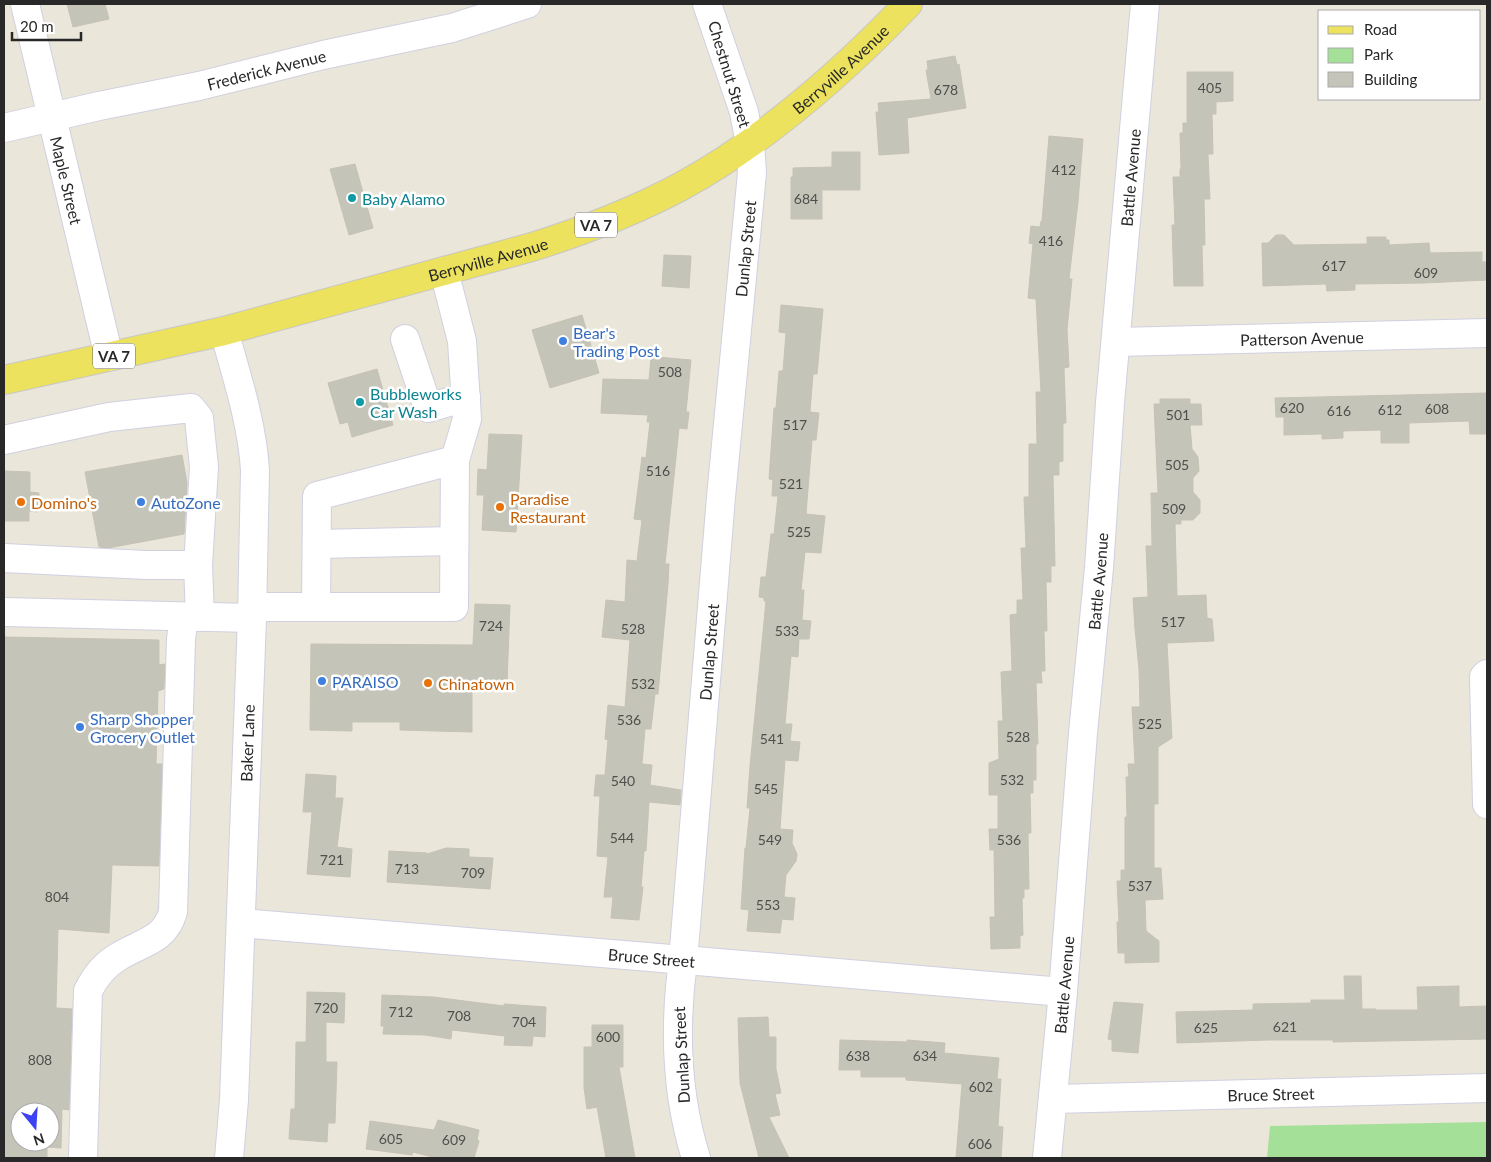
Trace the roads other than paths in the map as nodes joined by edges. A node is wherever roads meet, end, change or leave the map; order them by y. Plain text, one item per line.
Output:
1 (25, 4) edge
2 (527, 4) edge
3 (707, 4) edge
4 (908, 4) edge
5 (1146, 4) edge
6 (52, 117) junction
7 (4, 128) edge
8 (750, 144) junction
9 (444, 271) junction
10 (224, 331) junction
11 (1487, 332) edge
12 (405, 339) dead end
13 (1116, 342) junction
14 (109, 357) junction
15 (4, 380) edge
16 (466, 397) junction
17 (4, 440) edge
18 (455, 460) junction
19 (454, 541) junction
20 (316, 544) junction
21 (4, 558) edge
22 (198, 564) junction
23 (316, 607) junction
24 (4, 612) edge
25 (252, 613) junction
26 (192, 617) junction
27 (1487, 674) edge
28 (1487, 804) edge
29 (241, 923) junction
30 (683, 961) junction
31 (1063, 992) junction
32 (1487, 1088) edge
33 (1053, 1099) junction
34 (83, 1158) edge
35 (229, 1158) edge
36 (696, 1158) edge
37 (1047, 1158) edge

1 - 6 street, Maple Street
2 - 6 street, Frederick Avenue
3 - 8 street, Chestnut Street
4 - 8 main road, Berryville Avenue / VA 7
5 - 13 street, Battle Avenue
6 - 7 street, Frederick Avenue
6 - 14 street, Maple Street
8 - 9 main road, Berryville Avenue / VA 7
8 - 30 street, Dunlap Street
9 - 10 main road, Berryville Avenue / VA 7
9 - 16 street
10 - 14 main road, Berryville Avenue / VA 7
10 - 25 street, Baker Lane
11 - 13 street, Patterson Avenue
12 - 16 street
13 - 31 street, Battle Avenue
14 - 15 main road, Berryville Avenue / VA 7
16 - 18 street
17 - 22 street
18 - 19 street
18 - 20 street
19 - 20 street
19 - 23 street
20 - 23 street
21 - 22 street
22 - 26 street
23 - 25 street
24 - 26 street
25 - 26 street
25 - 29 street, Baker Lane
26 - 34 street
27 - 28 street
29 - 30 street, Bruce Street
29 - 35 street, Baker Lane
30 - 31 street, Bruce Street
30 - 36 street, Dunlap Street
31 - 33 street, Battle Avenue
32 - 33 street, Bruce Street
33 - 37 street, Battle Avenue

